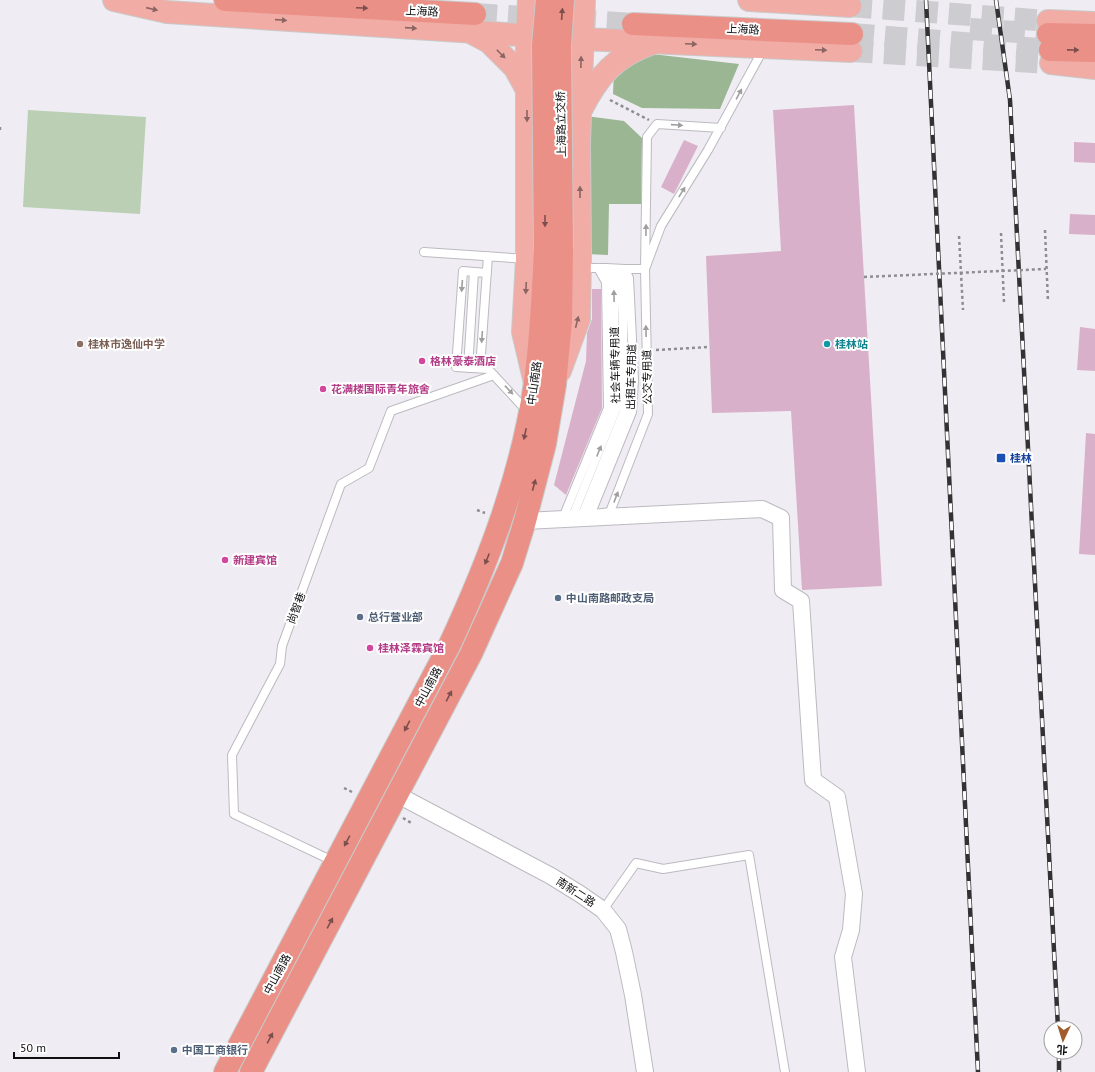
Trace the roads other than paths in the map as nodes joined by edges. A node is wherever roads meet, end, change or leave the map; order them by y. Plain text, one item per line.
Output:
1 (114, 0) edge
2 (225, 0) edge
3 (529, 0) edge
4 (547, 0) edge
5 (563, 0) edge
6 (584, 0) edge
7 (749, 0) edge
8 (634, 17) tunnel mouth
9 (472, 23) junction
10 (1095, 23) edge
11 (851, 28) junction
12 (1095, 34) edge
13 (527, 35) junction
14 (582, 39) junction
15 (656, 42) junction
16 (1050, 42) junction
17 (764, 48) junction
18 (1095, 51) edge
19 (1095, 68) edge
20 (527, 90) junction
21 (580, 113) junction
22 (721, 128) junction
23 (424, 252) dead end
24 (545, 252) junction
25 (488, 256) junction
26 (594, 268) junction
27 (614, 268) junction
28 (625, 269) junction
29 (645, 269) junction
30 (474, 272) junction
31 (486, 273) junction
32 (468, 368) junction
33 (480, 368) junction
34 (494, 375) junction
35 (545, 384) junction
36 (529, 413) junction
37 (565, 513) junction
38 (574, 513) junction
39 (587, 513) junction
40 (526, 518) junction
41 (398, 795) junction
42 (336, 863) junction
43 (603, 910) junction
44 (225, 1072) edge
45 (252, 1072) edge
46 (645, 1072) edge
47 (785, 1072) edge
48 (857, 1072) edge

1 -> 9 main road
2 -> 9 highway, 上海路
3 - 13 main road
4 -> 24 highway, 上海路立交桥, bridge
24 -> 5 highway, 上海路立交桥, bridge
6 - 14 main road
7 - 11 main road
8 - 11 highway, 上海路
9 - 13 main road
9 -> 20 main road
10 - 16 main road
17 -> 11 main road
12 - 16 highway
13 - 14 main road
13 - 20 main road
14 - 15 main road
21 -> 14 main road
15 -> 17 main road
15 - 21 main road
16 -> 18 highway
16 - 19 main road
22 -> 17 lane
20 -> 24 main road
26 -> 21 main road
29 -> 22 lane, 公交专用道
29 -> 22 lane
23 - 25 lane
24 - 25 lane
24 - 35 highway, 中山南路
24 -> 35 main road
25 - 31 lane
26 - 27 lane
35 -> 26 main road
26 - 37 lane, 社会车辆专用道
38 -> 26 lane, 社会车辆专用道
27 - 28 lane
27 - 39 lane, 出租车专用道
28 - 29 lane
28 - 39 lane, 出租车专用道
39 -> 29 lane, 公交专用道
30 - 31 lane
30 - 32 lane
30 -> 32 lane
31 -> 33 lane
32 - 33 lane
33 - 34 lane
34 -> 36 lane
34 - 42 lane, 尚智巷
35 - 36 highway, 中山南路
40 -> 35 highway, 中山南路
36 -> 42 highway, 中山南路
37 - 38 lane, 公交专用道
37 - 40 lane, 公交专用道
38 - 39 lane, 公交专用道
41 -> 40 highway, 中山南路
40 - 48 street
41 - 43 street, 南新二路
45 -> 41 highway, 中山南路
42 - 44 highway, 中山南路
43 - 46 street, 南新二路
43 - 47 lane

